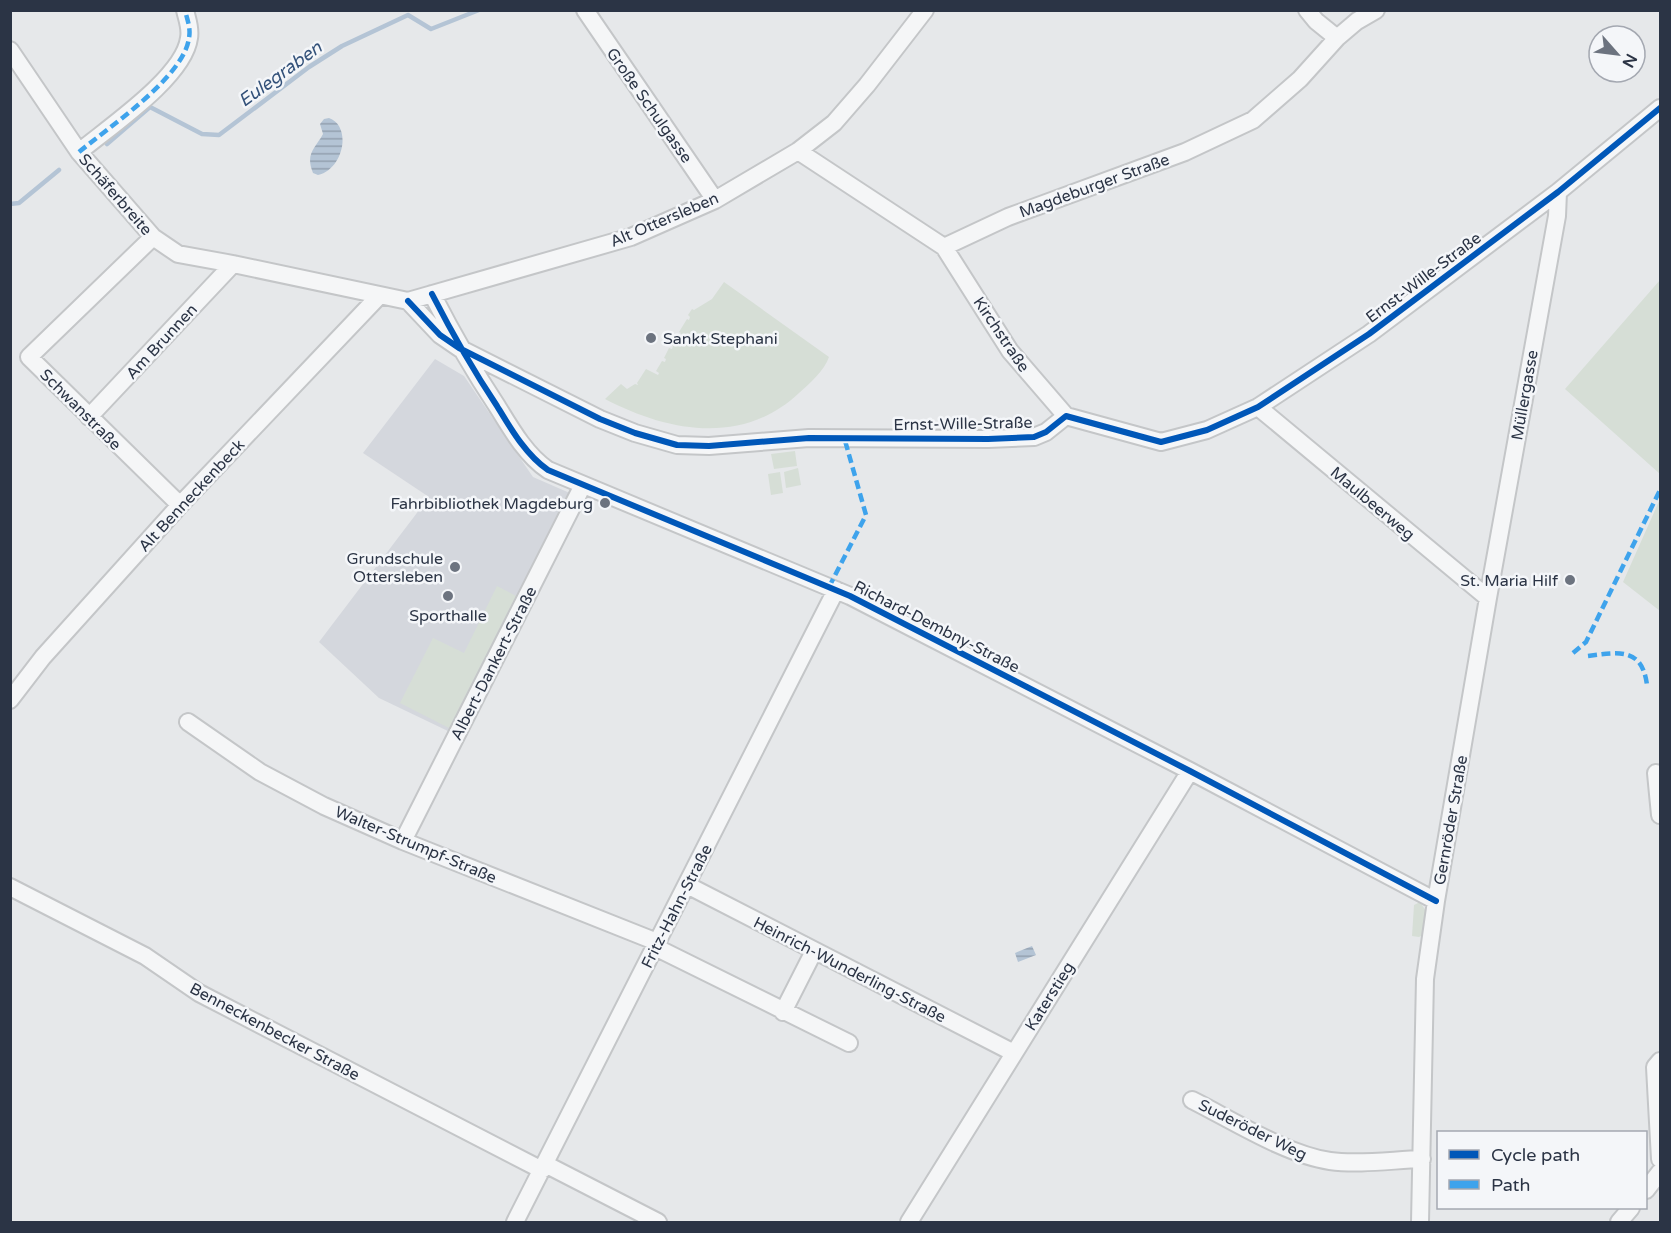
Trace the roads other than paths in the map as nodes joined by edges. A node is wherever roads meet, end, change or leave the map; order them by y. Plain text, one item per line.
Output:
1 (184, 10) edge
2 (585, 10) edge
3 (925, 10) edge
4 (1307, 10) edge
5 (1376, 10) edge
6 (1337, 38) junction
7 (10, 50) edge
8 (1660, 108) edge
9 (798, 151) junction
10 (79, 152) junction
11 (1558, 192) junction
12 (715, 200) junction
13 (153, 237) junction
14 (944, 247) junction
15 (233, 264) junction
16 (432, 294) junction
17 (379, 296) junction
18 (408, 301) junction
19 (459, 348) junction
20 (1258, 407) junction
21 (1066, 416) junction
22 (89, 417) junction
23 (583, 485) junction
24 (180, 505) junction
25 (837, 590) junction
26 (1488, 598) junction
27 (10, 700) edge
28 (188, 722) dead end
29 (1190, 771) junction
30 (1656, 773) dead end
31 (1660, 815) edge
32 (403, 841) junction
33 (687, 885) junction
34 (10, 887) edge
35 (1436, 901) junction
36 (656, 944) junction
37 (814, 951) junction
38 (783, 1012) junction
39 (849, 1043) dead end
40 (1014, 1053) junction
41 (1660, 1061) edge
42 (1192, 1100) dead end
43 (1422, 1159) junction
44 (1660, 1159) edge
45 (543, 1167) junction
46 (1660, 1172) edge
47 (1647, 1189) edge
48 (1630, 1209) edge
49 (515, 1222) edge
50 (658, 1222) edge
51 (909, 1222) edge
52 (1420, 1222) edge
53 (1618, 1222) edge

1 - 10 street
2 - 12 street, Große Schulgasse
3 - 9 street, Alt Ottersleben
4 - 6 street
5 - 6 street, Magdeburger Straße
6 - 14 street, Magdeburger Straße
7 - 10 street, Schäferbreite
8 - 11 street, Ernst-Wille-Straße
9 - 12 street, Alt Ottersleben
9 - 14 street
10 - 13 street, Schäferbreite
11 - 20 street, Ernst-Wille-Straße
11 - 26 street, Müllergasse
12 - 16 street, Alt Ottersleben
13 - 15 street, Schäferbreite
13 - 22 street, Schwanstraße
14 - 21 street, Kirchstraße
15 - 17 street, Schäferbreite
15 - 22 street, Am Brunnen
16 - 18 street, Alt Ottersleben
16 - 19 street, Richard-Dembny-Straße
17 - 18 street, Schäferbreite
17 - 24 street, Alt Benneckenbeck
18 - 19 street, Richard-Dembny-Straße
19 - 21 street, Ernst-Wille-Straße
19 - 23 street, Richard-Dembny-Straße
20 - 21 street, Ernst-Wille-Straße
20 - 26 street, Maulbeerweg
22 - 24 street, Schwanstraße
23 - 25 street, Richard-Dembny-Straße
23 - 32 street, Albert-Dankert-Straße
24 - 27 street, Alt Benneckenbeck
25 - 29 street, Richard-Dembny-Straße
25 - 33 street, Fritz-Hahn-Straße
26 - 35 street, Gernröder Straße
28 - 32 street, Walter-Strumpf-Straße
29 - 35 street, Richard-Dembny-Straße
29 - 40 street, Katerstieg
30 - 31 street
32 - 36 street, Walter-Strumpf-Straße
33 - 36 street, Fritz-Hahn-Straße
33 - 37 street, Heinrich-Wunderling-Straße
34 - 45 street, Benneckenbecker Straße
35 - 43 street, Gernröder Straße
36 - 38 street, Walter-Strumpf-Straße
36 - 45 street, Fritz-Hahn-Straße
37 - 38 street
37 - 40 street, Heinrich-Wunderling-Straße
38 - 39 street, Walter-Strumpf-Straße
40 - 51 street, Katerstieg
41 - 44 street
42 - 43 street, Suderöder Weg
43 - 52 street, Gernröder Straße
45 - 49 street, Fritz-Hahn-Straße
45 - 50 street, Benneckenbecker Straße
46 - 47 street
48 - 53 street

